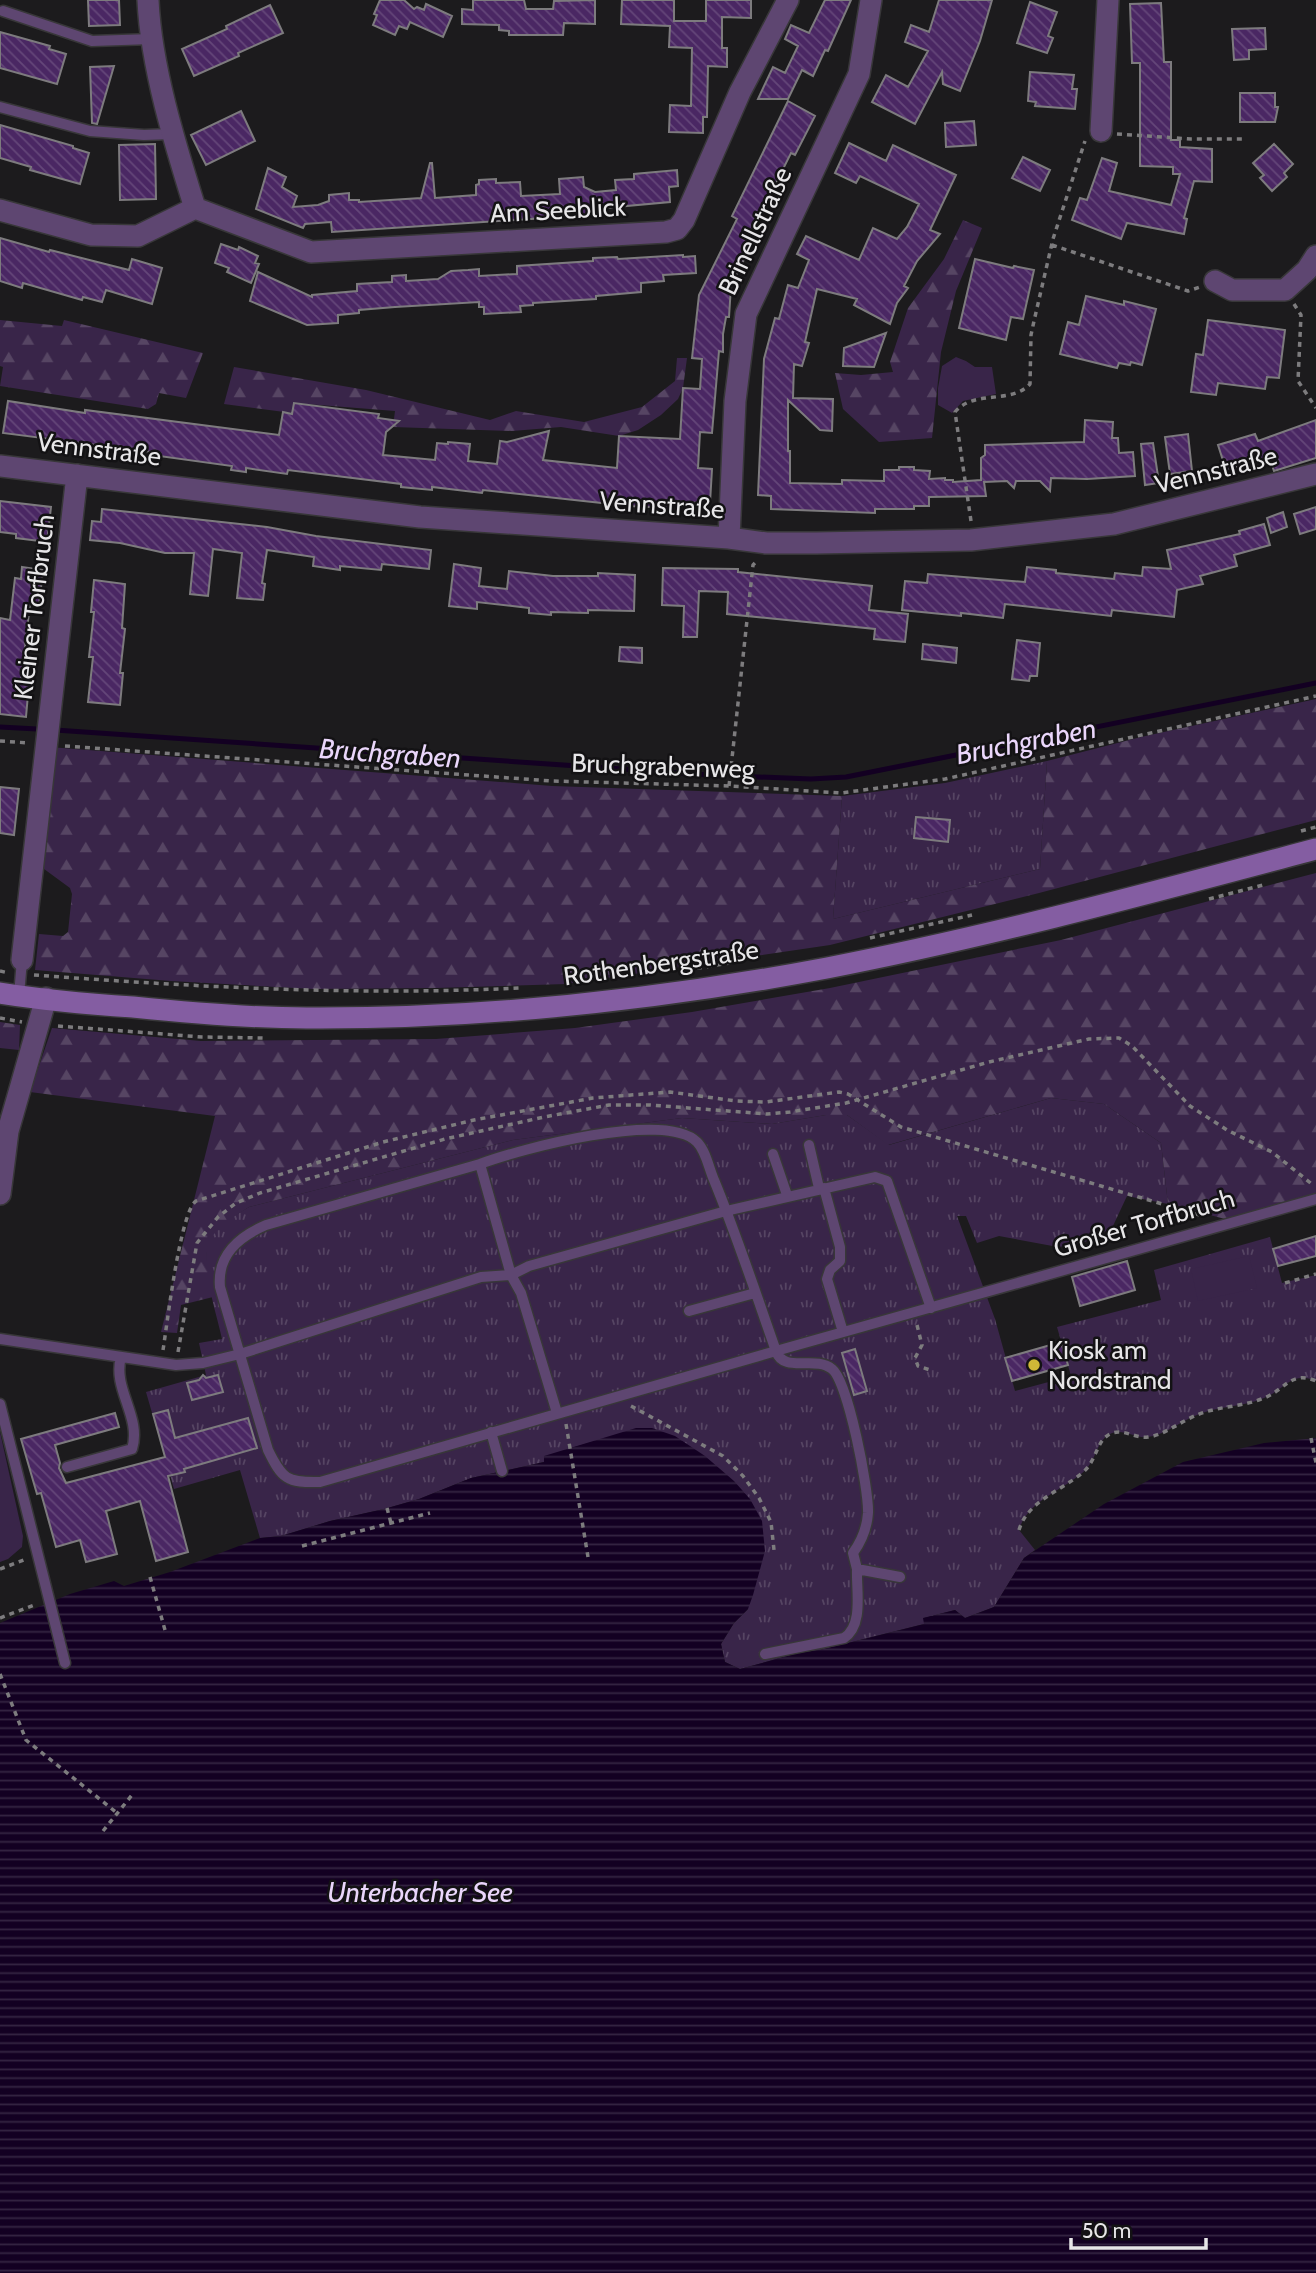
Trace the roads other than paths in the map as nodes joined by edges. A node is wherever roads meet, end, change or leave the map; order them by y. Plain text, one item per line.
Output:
1 (148, 0) edge
2 (788, 0) edge
3 (871, 0) edge
4 (1108, 0) edge
5 (3, 11) dead end
6 (152, 40) junction
7 (0, 107) edge
8 (1101, 131) road end
9 (172, 134) junction
10 (195, 208) junction
11 (0, 210) edge
12 (1316, 256) edge
13 (1215, 281) road end
14 (0, 466) edge
15 (1316, 474) edge
16 (77, 475) junction
17 (729, 538) junction
18 (1316, 849) edge
19 (15, 981) edge
20 (46, 998) junction
21 (809, 1145) dead end
22 (773, 1154) dead end
23 (480, 1164) junction
24 (822, 1188) junction
25 (0, 1194) edge
26 (787, 1195) junction
27 (1316, 1199) edge
28 (726, 1211) junction
29 (512, 1275) junction
30 (755, 1293) junction
31 (931, 1308) junction
32 (689, 1311) dead end
33 (843, 1332) junction
34 (0, 1339) edge
35 (776, 1351) junction
36 (240, 1354) junction
37 (121, 1357) junction
38 (0, 1404) edge
39 (560, 1412) junction
40 (491, 1432) junction
41 (67, 1466) dead end
42 (502, 1471) dead end
43 (857, 1569) junction
44 (900, 1577) dead end
45 (765, 1654) dead end
46 (65, 1663) dead end

1 - 6 street
2 - 10 street, Am Seeblick
3 - 17 street, Brinellstraße
4 - 8 street
5 - 6 lane
6 - 9 street
7 - 9 lane
9 - 10 street
10 - 11 street
12 - 13 street
14 - 16 street, Vennstraße
15 - 17 street, Vennstraße
16 - 17 street, Vennstraße
16 - 19 street, Kleiner Torfbruch
18 - 20 main road, Rothenbergstraße
19 - 20 main road, Rothenbergstraße
20 - 25 street
21 - 24 lane
22 - 26 lane
23 - 28 lane, Großer Torfbruch
23 - 29 lane
23 - 36 lane, Großer Torfbruch
24 - 26 lane
24 - 31 lane
24 - 33 lane
26 - 28 lane
27 - 31 lane, Großer Torfbruch
28 - 29 lane
28 - 30 lane, Großer Torfbruch
29 - 36 lane
29 - 39 lane
30 - 32 lane
30 - 35 lane, Großer Torfbruch
31 - 33 lane, Großer Torfbruch
33 - 35 lane, Großer Torfbruch
34 - 37 lane
35 - 39 lane, Großer Torfbruch
35 - 43 lane
36 - 37 lane
36 - 40 lane, Großer Torfbruch
37 - 41 lane
38 - 46 lane
39 - 40 lane, Großer Torfbruch
40 - 42 lane
43 - 44 lane
43 - 45 lane

